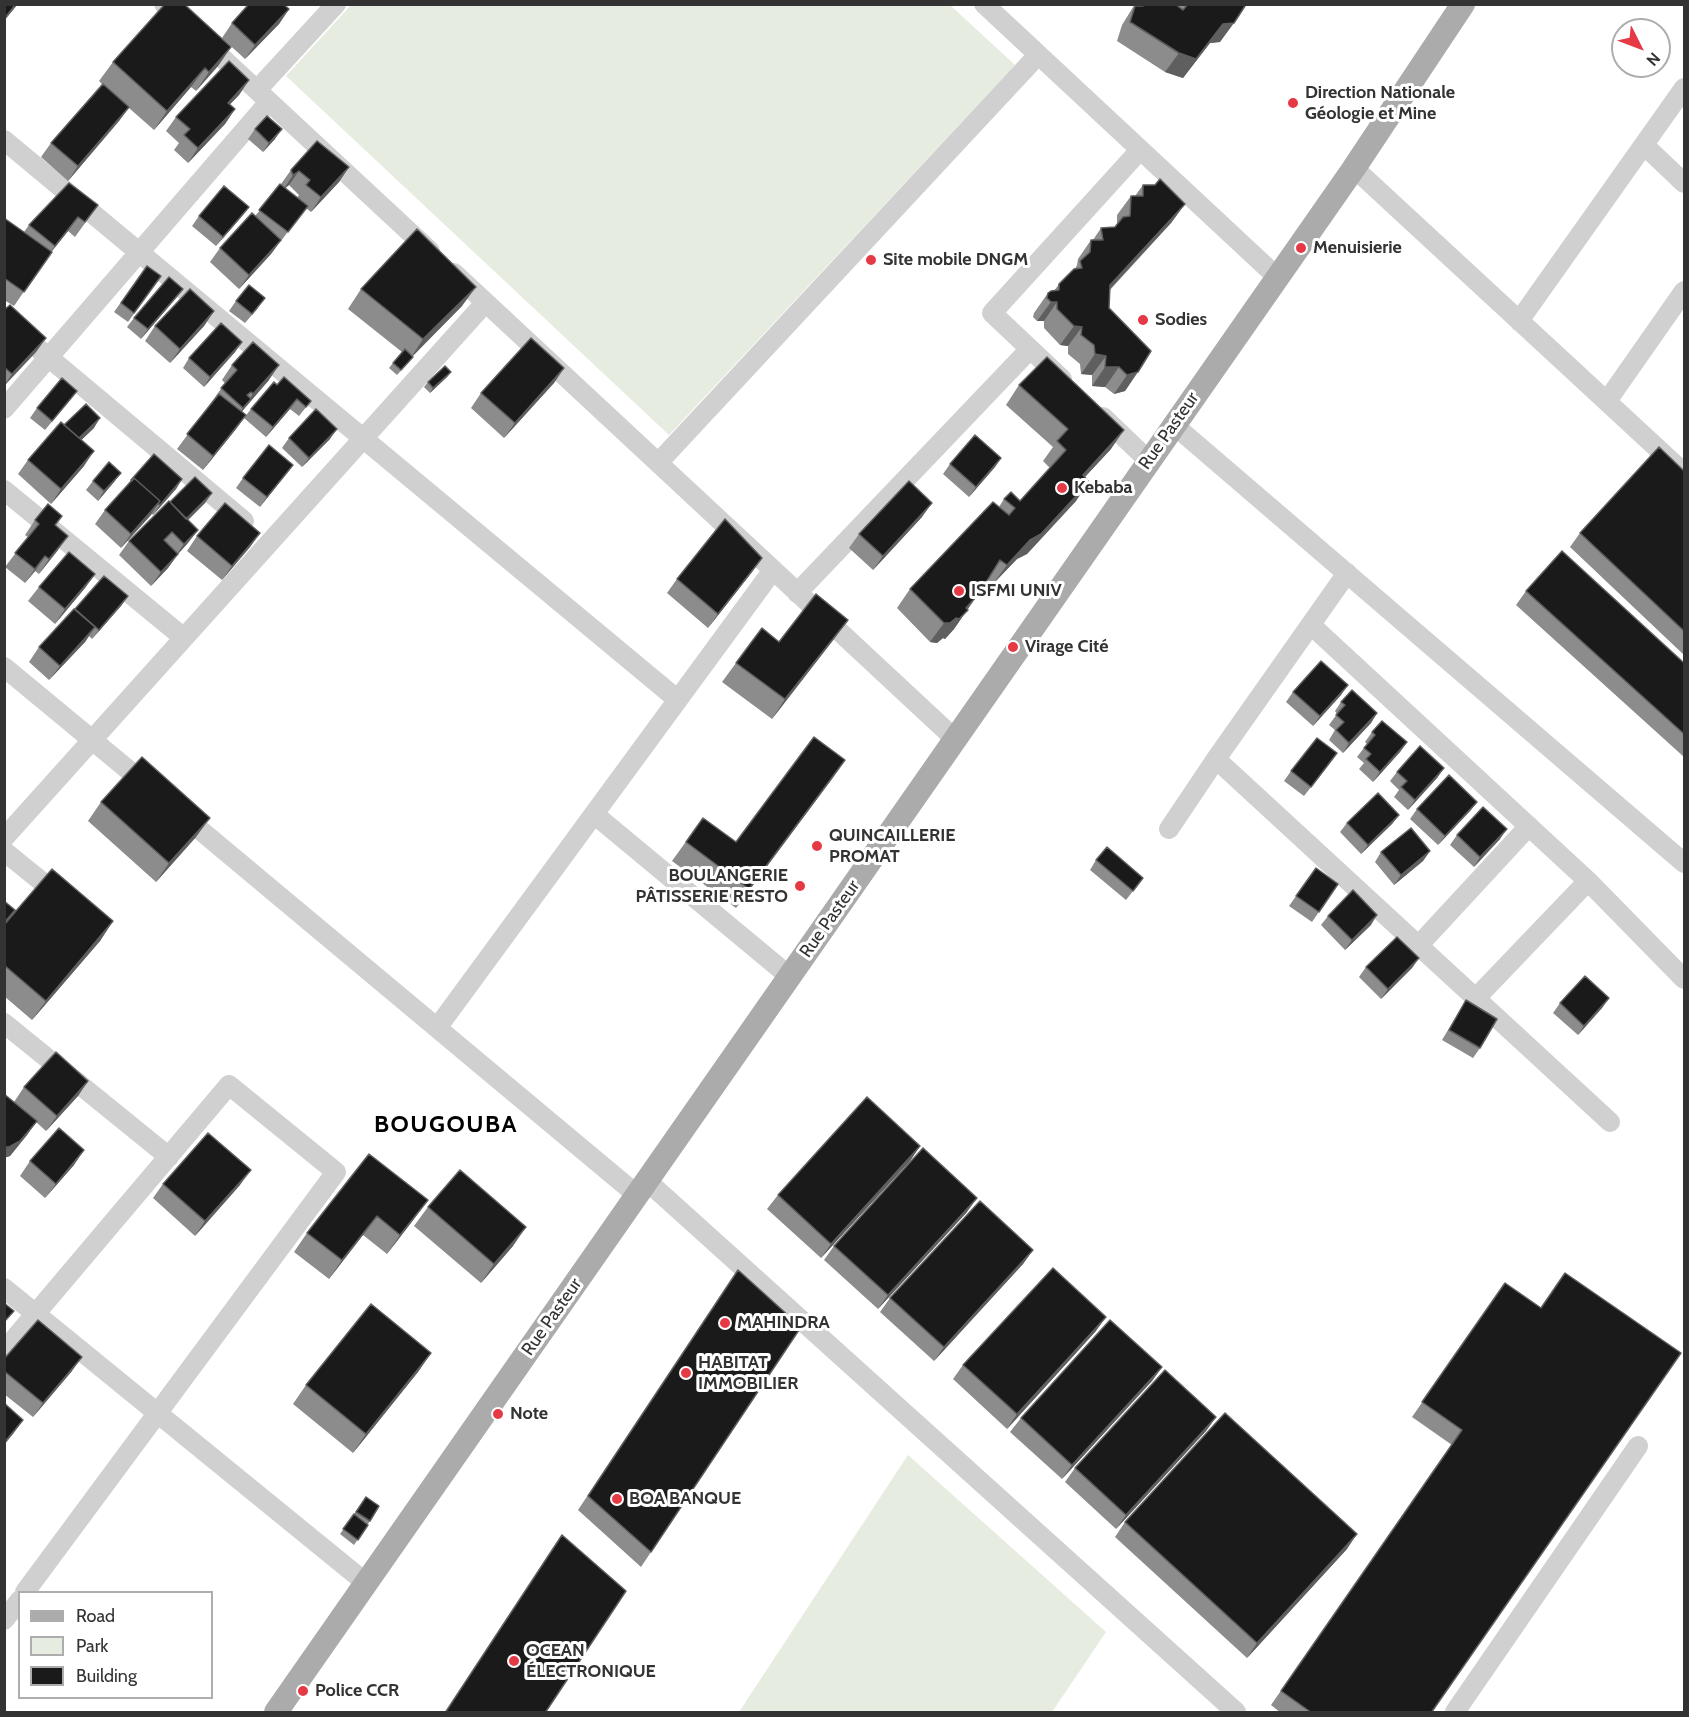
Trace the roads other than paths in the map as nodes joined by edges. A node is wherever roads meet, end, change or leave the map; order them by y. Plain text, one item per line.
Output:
1 (164, 4) edge
2 (336, 4) edge
3 (984, 4) edge
4 (1463, 4) edge
5 (1038, 55) junction
6 (1684, 88) edge
7 (263, 96) junction
8 (4, 140) edge
9 (1644, 145) junction
10 (1140, 150) junction
11 (1354, 168) junction
12 (1684, 183) edge
13 (139, 252) junction
14 (1277, 277) junction
15 (1684, 291) edge
16 (485, 303) junction
17 (4, 320) edge
18 (1519, 321) junction
19 (1030, 349) junction
20 (49, 357) junction
21 (1072, 389) edge
22 (1607, 401) junction
23 (1089, 405) edge
24 (4, 409) edge
25 (1174, 425) junction
26 (363, 439) junction
27 (1149, 461) junction
28 (658, 463) junction
29 (1684, 473) edge
30 (4, 490) edge
31 (270, 543) junction
32 (773, 570) junction
33 (1347, 573) junction
34 (797, 593) junction
35 (1311, 625) junction
36 (184, 638) junction
37 (4, 667) edge
38 (678, 700) junction
39 (955, 739) junction
40 (92, 740) junction
41 (1216, 759) junction
42 (594, 814) junction
43 (1529, 826) junction
44 (1169, 829) dead end
45 (4, 838) edge
46 (4, 851) edge
47 (1684, 863) edge
48 (1588, 881) junction
49 (74, 908) edge
50 (1418, 946) junction
51 (789, 976) junction
52 (1684, 979) edge
53 (1475, 999) junction
54 (4, 1023) edge
55 (437, 1028) junction
56 (1610, 1122) dead end
57 (169, 1157) junction
58 (642, 1188) junction
59 (4, 1288) edge
60 (36, 1314) junction
61 (4, 1351) edge
62 (157, 1414) junction
63 (1638, 1446) dead end
64 (366, 1583) junction
65 (26, 1591) edge
66 (18, 1602) edge
67 (4, 1620) edge
68 (276, 1713) edge
69 (1236, 1713) edge
70 (1455, 1713) edge

1 - 7 street
2 - 7 street
3 - 5 street
4 - 11 main road, Rue Pasteur
5 - 10 street
5 - 28 street
6 - 9 street
7 - 13 street
7 - 16 street
8 - 13 street
9 - 12 street
9 - 18 street
10 - 14 street
10 - 19 street
11 - 14 main road, Rue Pasteur
11 - 18 street
13 - 20 street
13 - 26 street
14 - 25 main road, Rue Pasteur
15 - 22 street
16 - 26 street
16 - 28 street
17 - 20 street
18 - 22 street
19 - 21 street
19 - 34 street
20 - 24 street
20 - 31 street
22 - 29 street
23 - 27 street
25 - 27 main road, Rue Pasteur
25 - 33 street
26 - 31 street
26 - 38 street
27 - 39 main road, Rue Pasteur
28 - 32 street
30 - 36 street
31 - 36 street
32 - 34 street
32 - 38 street
33 - 35 street
33 - 47 street
34 - 39 street
35 - 41 street
35 - 43 street
36 - 40 street
37 - 40 street
38 - 42 street
39 - 51 main road, Rue Pasteur
40 - 45 street
40 - 55 street
41 - 44 street
41 - 50 street
42 - 51 street
42 - 55 street
43 - 48 street
43 - 50 street
46 - 49 street
48 - 52 street
48 - 53 street
50 - 53 street
51 - 58 main road, Rue Pasteur
53 - 56 street
54 - 57 street
55 - 58 street
57 - 60 street
57 - 62 street
58 - 64 main road, Rue Pasteur
58 - 69 street
59 - 60 street
60 - 61 street
60 - 62 street
62 - 64 street
62 - 65 street
63 - 70 street
64 - 68 main road, Rue Pasteur
66 - 67 street

